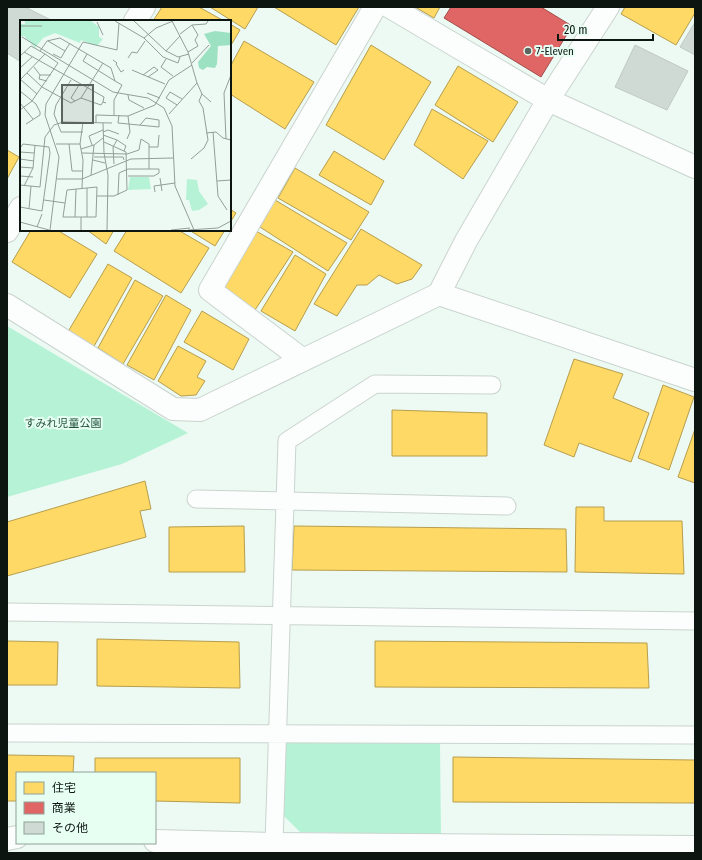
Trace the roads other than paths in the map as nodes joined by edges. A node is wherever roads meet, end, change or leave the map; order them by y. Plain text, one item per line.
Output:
1 (144, 7) edge
2 (375, 7) edge
3 (390, 7) edge
4 (608, 7) edge
5 (136, 20) edge
6 (548, 100) junction
7 (695, 167) edge
8 (20, 210) edge
9 (7, 231) edge
10 (439, 294) junction
11 (7, 304) edge
12 (302, 359) junction
13 (695, 380) edge
14 (492, 385) dead end
15 (196, 499) dead end
16 (285, 501) junction
17 (507, 506) dead end
18 (7, 612) edge
19 (281, 615) junction
20 (695, 621) edge
21 (7, 733) edge
22 (278, 733) junction
23 (695, 735) edge
24 (156, 840) edge
25 (274, 844) junction
26 (695, 847) edge
27 (476, 850) edge

1 - 5 street
2 - 12 street
3 - 6 street
4 - 6 street
6 - 7 street
6 - 10 street
8 - 9 street
10 - 12 street
10 - 13 street
11 - 12 street
14 - 16 lane
15 - 16 lane
16 - 17 lane
16 - 19 lane
18 - 19 lane
19 - 20 lane
19 - 22 lane
21 - 22 lane
22 - 23 lane
22 - 25 lane
24 - 25 street
25 - 27 street
26 - 27 street

